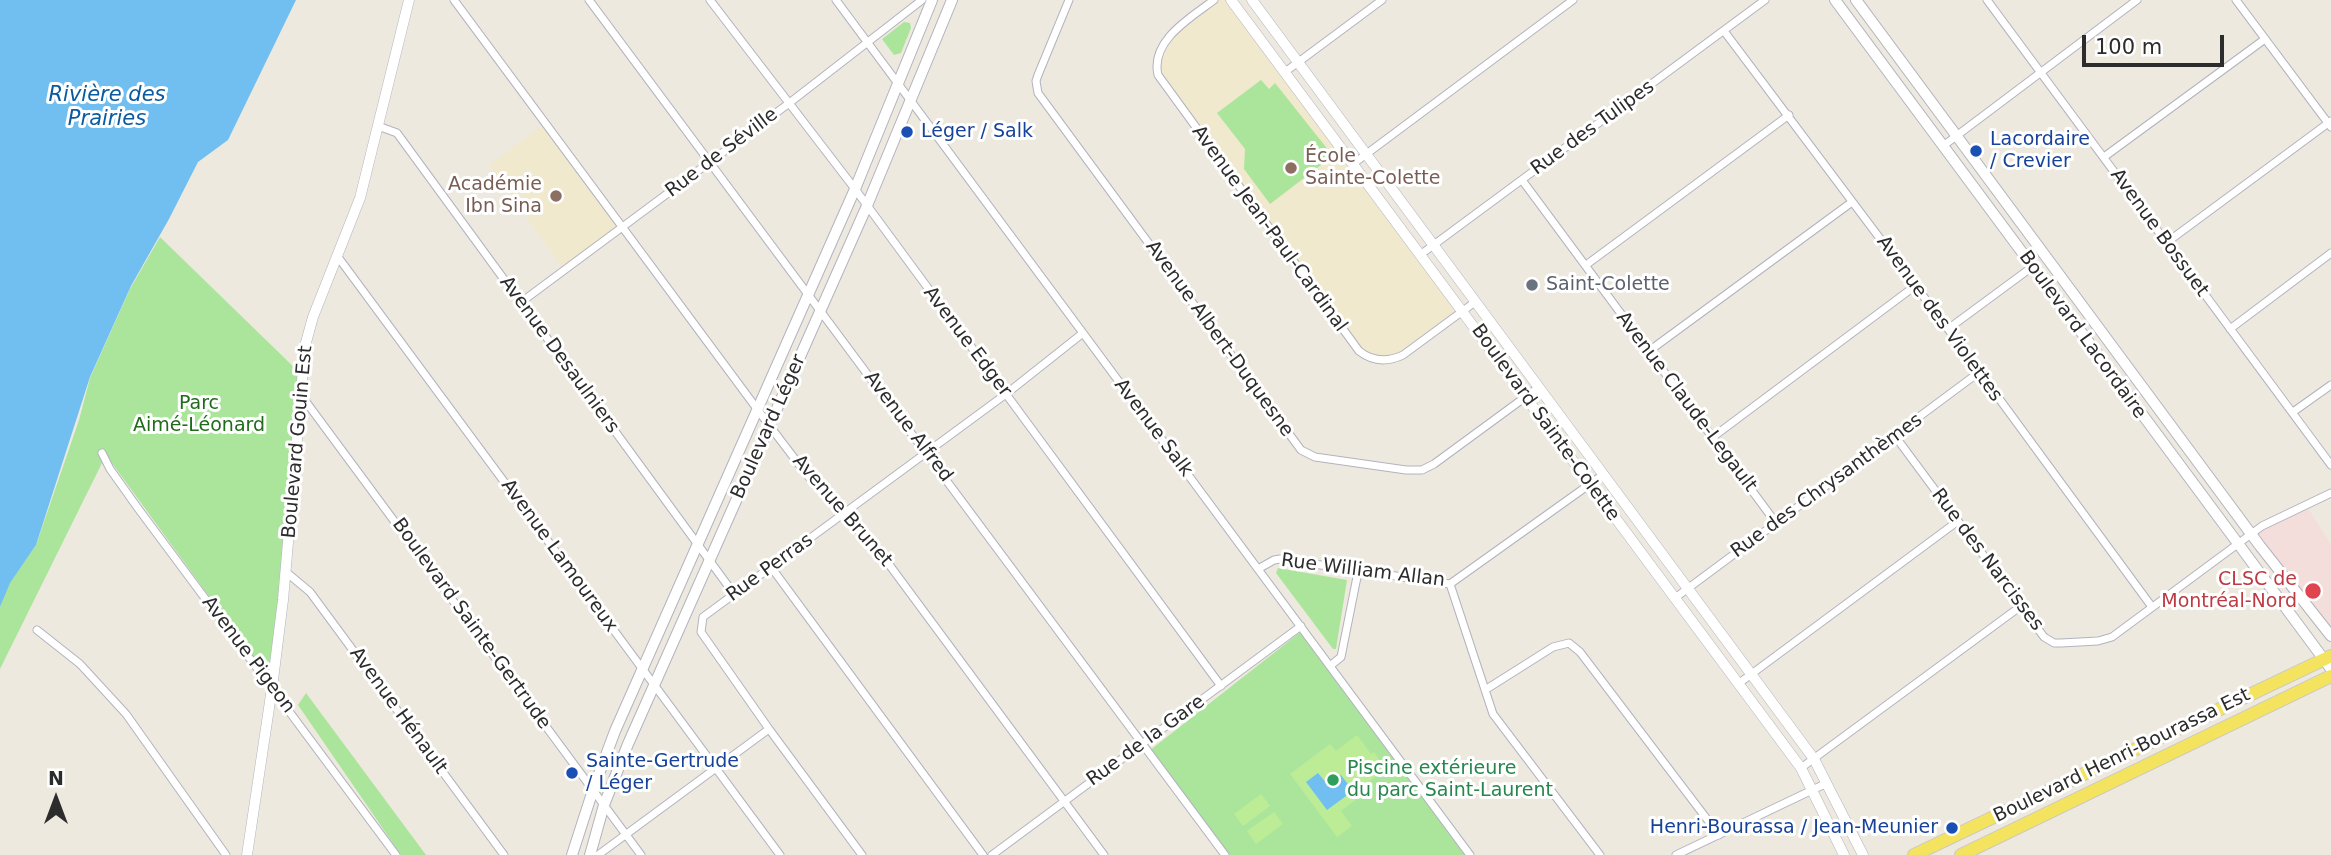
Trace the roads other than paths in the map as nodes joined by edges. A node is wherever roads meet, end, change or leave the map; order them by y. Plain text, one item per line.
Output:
1 (409, 0) edge
2 (454, 0) edge
3 (589, 0) edge
4 (710, 0) edge
5 (836, 0) edge
6 (922, 0) edge
7 (932, 0) edge
8 (952, 0) edge
9 (1069, 0) edge
10 (1214, 0) edge
11 (1231, 0) edge
12 (1252, 0) edge
13 (1382, 0) edge
14 (1573, 0) edge
15 (1765, 0) edge
16 (1835, 0) edge
17 (1856, 0) edge
18 (1987, 0) edge
19 (2137, 0) edge
20 (2236, 0) edge
21 (1724, 31) junction
22 (2265, 39) junction
23 (868, 43) junction
24 (1298, 62) junction
25 (1285, 72) junction
26 (2040, 72) junction
27 (898, 84) junction
28 (911, 100) junction
29 (788, 104) junction
30 (1789, 115) junction
31 (2330, 124) edge
32 (378, 126) junction
33 (1956, 135) junction
34 (1943, 146) junction
35 (1366, 154) junction
36 (2104, 157) junction
37 (710, 162) junction
38 (1353, 164) junction
39 (1522, 180) junction
40 (855, 190) junction
41 (1852, 202) junction
42 (866, 208) junction
43 (622, 227) junction
44 (2166, 243) junction
45 (1433, 245) junction
46 (2331, 253) edge
47 (1420, 255) junction
48 (338, 257) junction
49 (1586, 265) junction
50 (2032, 267) junction
51 (1916, 286) junction
52 (809, 293) junction
53 (1475, 302) junction
54 (520, 303) junction
55 (820, 309) junction
56 (1462, 311) junction
57 (1948, 329) junction
58 (2230, 329) junction
59 (1083, 333) junction
60 (1649, 351) junction
61 (1978, 373) junction
62 (2331, 385) edge
63 (1539, 387) junction
64 (300, 394) junction
65 (1006, 394) junction
66 (1525, 396) junction
67 (757, 408) junction
68 (2293, 412) junction
69 (769, 425) junction
70 (1895, 436) junction
71 (1713, 437) junction
72 (926, 451) junction
73 (102, 453) dead end
74 (2331, 465) edge
75 (1604, 474) junction
76 (1591, 485) junction
77 (2331, 493) edge
78 (843, 513) junction
79 (1958, 521) junction
80 (1776, 523) junction
81 (2251, 534) junction
82 (697, 542) junction
83 (2238, 544) junction
84 (710, 560) junction
85 (771, 567) junction
86 (1258, 569) junction
87 (286, 572) junction
88 (1358, 572) junction
89 (1450, 584) junction
90 (1688, 588) junction
91 (734, 594) junction
92 (1675, 598) junction
93 (2021, 606) junction
94 (2152, 607) junction
95 (1301, 626) junction
96 (37, 630) dead end
97 (2331, 636) edge
98 (2328, 661) edge
99 (1330, 666) junction
100 (642, 668) junction
101 (1751, 673) junction
102 (2331, 676) edge
103 (654, 684) junction
104 (1738, 684) junction
105 (1221, 686) junction
106 (272, 688) junction
107 (1485, 690) junction
108 (769, 729) junction
109 (1141, 743) junction
110 (1814, 760) junction
111 (1801, 768) junction
112 (716, 769) junction
113 (1828, 783) junction
114 (593, 790) junction
115 (1813, 790) junction
116 (1065, 801) junction
117 (604, 806) junction
118 (627, 835) junction
119 (1719, 835) junction
120 (1935, 850) edge
121 (226, 855) edge
122 (247, 855) edge
123 (396, 855) edge
124 (503, 855) edge
125 (572, 855) edge
126 (590, 855) edge
127 (598, 855) edge
128 (641, 855) edge
129 (780, 855) edge
130 (862, 855) edge
131 (983, 855) edge
132 (992, 855) edge
133 (1104, 855) edge
134 (1225, 855) edge
135 (1470, 855) edge
136 (1601, 855) edge
137 (1676, 855) edge
138 (1844, 855) edge
139 (1863, 855) edge
140 (1914, 855) edge
141 (1961, 855) edge

1 - 32 street, Boulevard Gouin Est
2 - 43 street, Avenue Brunet
3 - 37 street, Avenue Alfred
4 - 29 street, Avenue Edger
5 - 23 street, Avenue Salk
6 - 23 street, Rue de Séville
7 - 27 main road, Boulevard Léger
8 - 28 main road, Boulevard Léger
9 - 66 street, Avenue Albert-Duquesne
10 - 56 street, Avenue Jean-Paul-Cardinal
11 - 25 street, Boulevard Sainte-Colette
12 - 24 street, Boulevard Sainte-Colette
13 - 24 street
14 - 35 street
15 - 21 street, Rue des Tulipes
16 - 34 main road, Boulevard Lacordaire
17 - 33 main road, Boulevard Lacordaire
18 - 26 street, Avenue Bossuet
19 - 26 street
20 - 22 street
21 - 30 street, Avenue des Violettes
21 - 39 street, Rue des Tulipes
22 - 31 street
22 - 36 street
23 - 27 street, Avenue Salk
23 - 29 street, Rue de Séville
24 - 25 street
24 - 35 street, Boulevard Sainte-Colette
25 - 38 street, Boulevard Sainte-Colette
26 - 33 street
26 - 36 street, Avenue Bossuet
27 - 28 street, Avenue Salk
27 - 40 main road, Boulevard Léger
28 - 42 main road, Boulevard Léger
28 - 59 street, Avenue Salk
29 - 37 street, Rue de Séville
29 - 40 street, Avenue Edger
30 - 41 street, Avenue des Violettes
30 - 49 street
31 - 44 street
32 - 48 street, Boulevard Gouin Est
32 - 54 street, Avenue Desaulniers
33 - 34 street
33 - 81 main road, Boulevard Lacordaire
34 - 50 main road, Boulevard Lacordaire
35 - 38 street
35 - 45 street, Boulevard Sainte-Colette
36 - 44 street, Avenue Bossuet
37 - 43 street, Rue de Séville
37 - 52 street, Avenue Alfred
38 - 47 street, Boulevard Sainte-Colette
39 - 45 street, Rue des Tulipes
39 - 49 street, Avenue Claude-Legault
40 - 42 street, Avenue Edger
40 - 52 main road, Boulevard Léger
41 - 51 street, Avenue des Violettes
41 - 60 street
42 - 55 main road, Boulevard Léger
42 - 65 street, Avenue Edger
43 - 54 street, Rue de Séville
43 - 67 street, Avenue Brunet
44 - 58 street, Avenue Bossuet
45 - 47 street, Rue des Tulipes
45 - 53 street, Boulevard Sainte-Colette
46 - 58 street
47 - 56 street, Boulevard Sainte-Colette
48 - 64 street, Boulevard Gouin Est
48 - 100 street, Avenue Lamoureux
49 - 60 street, Avenue Claude-Legault
50 - 57 street
50 - 83 main road, Boulevard Lacordaire
51 - 57 street, Avenue des Violettes
51 - 71 street
52 - 55 street, Avenue Alfred
52 - 67 main road, Boulevard Léger
53 - 56 street, Avenue Jean-Paul-Cardinal
53 - 63 street, Boulevard Sainte-Colette
54 - 82 street, Avenue Desaulniers
55 - 69 main road, Boulevard Léger
55 - 72 street, Avenue Alfred
56 - 66 street, Boulevard Sainte-Colette
57 - 61 street, Avenue des Violettes
58 - 68 street, Avenue Bossuet
59 - 65 street, Rue Perras
59 - 86 street, Avenue Salk
60 - 71 street, Avenue Claude-Legault
61 - 70 street, Rue des Chrysanthèmes
61 - 94 street, Avenue des Violettes
62 - 68 street
63 - 66 street, Avenue Albert-Duquesne
63 - 75 street, Boulevard Sainte-Colette
64 - 87 street, Boulevard Gouin Est
64 - 114 street, Boulevard Sainte-Gertrude
65 - 72 street, Rue Perras
65 - 105 street, Avenue Edger
66 - 76 street, Boulevard Sainte-Colette
67 - 69 street, Avenue Brunet
67 - 82 main road, Boulevard Léger
68 - 74 street, Avenue Bossuet
69 - 78 street, Avenue Brunet
69 - 84 main road, Boulevard Léger
70 - 79 street, Rue des Narcisses
70 - 80 street, Rue des Chrysanthèmes
71 - 80 street, Avenue Claude-Legault
72 - 78 street, Rue Perras
72 - 109 street, Avenue Alfred
73 - 106 street, Avenue Pigeon
75 - 76 street, Rue William Allan
75 - 90 street, Boulevard Sainte-Colette
76 - 89 street, Rue William Allan
76 - 92 street, Boulevard Sainte-Colette
77 - 81 street, Rue des Narcisses
78 - 85 street, Rue Perras
78 - 116 street, Avenue Brunet
79 - 93 street, Rue des Narcisses
79 - 101 street
80 - 90 street, Rue des Chrysanthèmes
81 - 83 street, Rue des Narcisses
81 - 97 main road, Boulevard Lacordaire
82 - 84 street, Avenue Desaulniers
82 - 100 main road, Boulevard Léger
83 - 94 street, Rue des Narcisses
83 - 98 main road, Boulevard Lacordaire
84 - 91 street, Avenue Desaulniers
84 - 103 main road, Boulevard Léger
85 - 91 street, Rue Perras
85 - 131 street
86 - 88 street, Rue William Allan
86 - 95 street, Avenue Salk
87 - 106 street, Boulevard Gouin Est
87 - 124 street, Avenue Hénault
88 - 89 street, Rue William Allan
88 - 99 street
89 - 107 street
90 - 92 street, Rue des Chrysanthèmes
90 - 101 street, Boulevard Sainte-Colette
91 - 108 street, Rue Perras
92 - 104 street, Boulevard Sainte-Colette
93 - 94 street, Rue des Narcisses
93 - 110 street
95 - 99 street, Avenue Salk
95 - 105 street, Rue de la Gare
96 - 121 street
98 - 120 main road, Boulevard Henri-Bourassa Est
99 - 135 street, Avenue Salk
100 - 103 street, Avenue Lamoureux
100 - 114 main road, Boulevard Léger
101 - 104 street
101 - 110 street, Boulevard Sainte-Colette
102 - 141 main road, Boulevard Henri-Bourassa Est
103 - 112 street, Avenue Lamoureux
103 - 117 main road, Boulevard Léger
104 - 111 street, Boulevard Sainte-Colette
105 - 109 street, Rue de la Gare
106 - 122 street, Boulevard Gouin Est
106 - 123 street, Avenue Pigeon
107 - 119 street
107 - 136 street
108 - 112 street
108 - 130 street
109 - 116 street, Rue de la Gare
109 - 134 street, Avenue Alfred
110 - 111 street
110 - 113 street, Boulevard Sainte-Colette
111 - 115 street, Boulevard Sainte-Colette
112 - 118 street
112 - 129 street, Avenue Lamoureux
113 - 115 street
113 - 139 street, Boulevard Sainte-Colette
114 - 117 street, Boulevard Sainte-Gertrude
114 - 125 main road, Boulevard Léger
115 - 119 street
115 - 138 street, Boulevard Sainte-Colette
116 - 132 street, Rue de la Gare
116 - 133 street, Avenue Brunet
117 - 118 street, Boulevard Sainte-Gertrude
117 - 126 main road, Boulevard Léger
118 - 127 street
118 - 128 street, Boulevard Sainte-Gertrude
119 - 137 street
120 - 140 main road, Boulevard Henri-Bourassa Est

